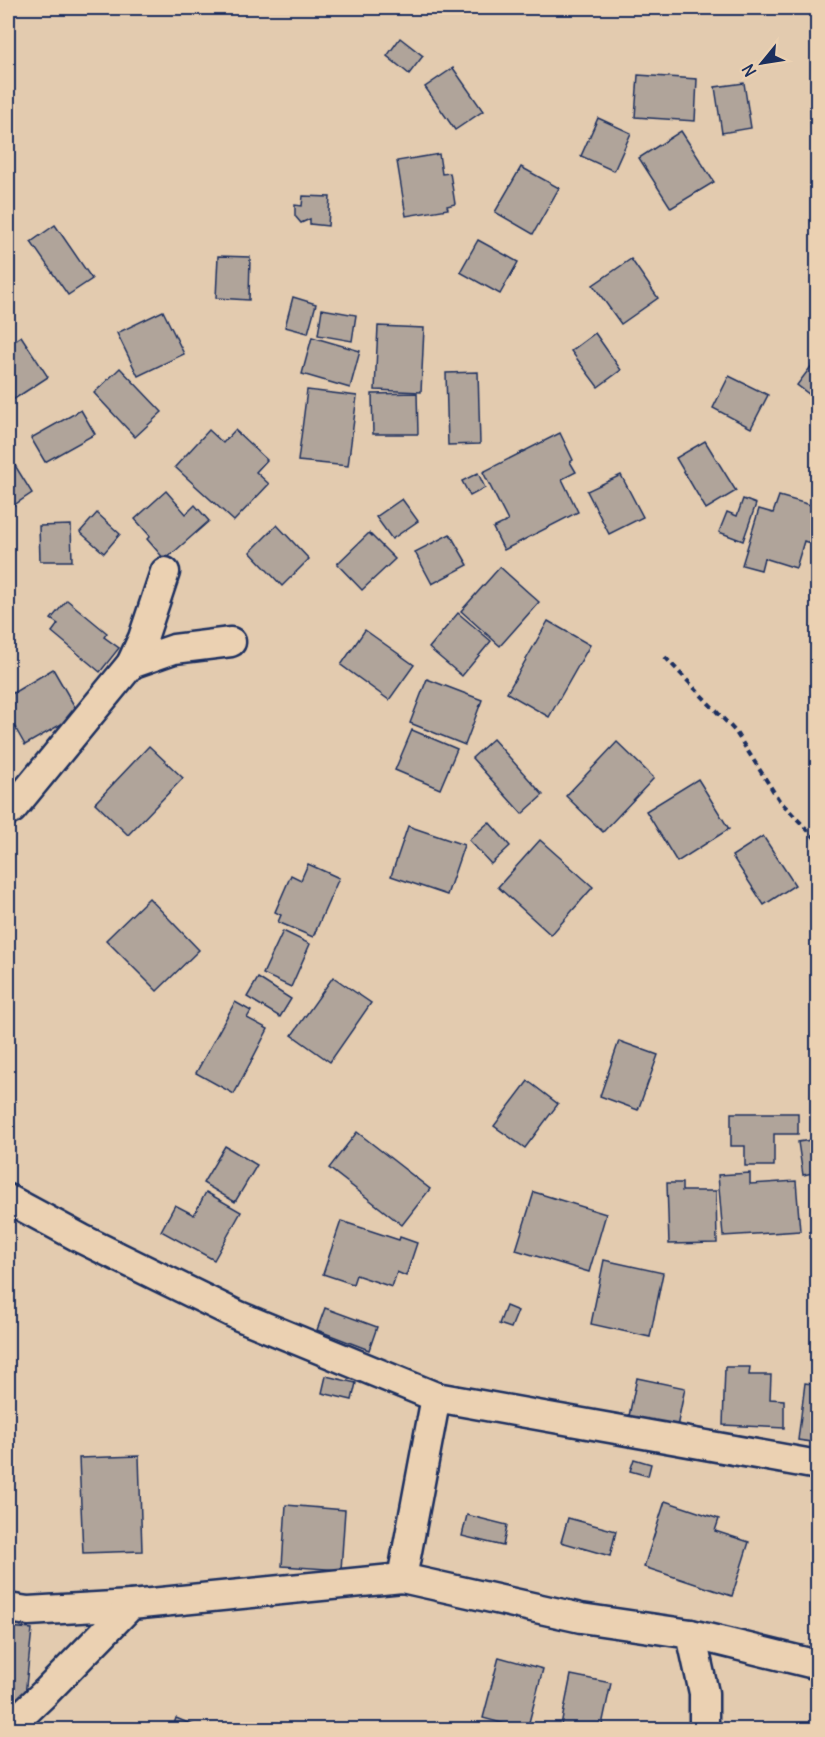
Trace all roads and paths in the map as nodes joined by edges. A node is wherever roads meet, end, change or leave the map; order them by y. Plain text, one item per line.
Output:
1 (165, 572) dead end
2 (231, 642) dead end
3 (665, 657) dead end
4 (131, 664) junction
5 (8, 811) edge
6 (818, 842) edge
7 (8, 1199) edge
8 (436, 1397) junction
9 (818, 1465) edge
10 (402, 1578) junction
11 (131, 1605) junction
12 (8, 1608) edge
13 (692, 1634) junction
14 (818, 1665) edge
15 (8, 1724) edge
16 (704, 1730) edge

1 - 4 street
2 - 4 street
3 - 6 path
4 - 5 street
7 - 8 street
8 - 9 street
8 - 10 street
10 - 11 street
10 - 13 street
11 - 12 street
11 - 15 street
13 - 14 street
13 - 16 street

